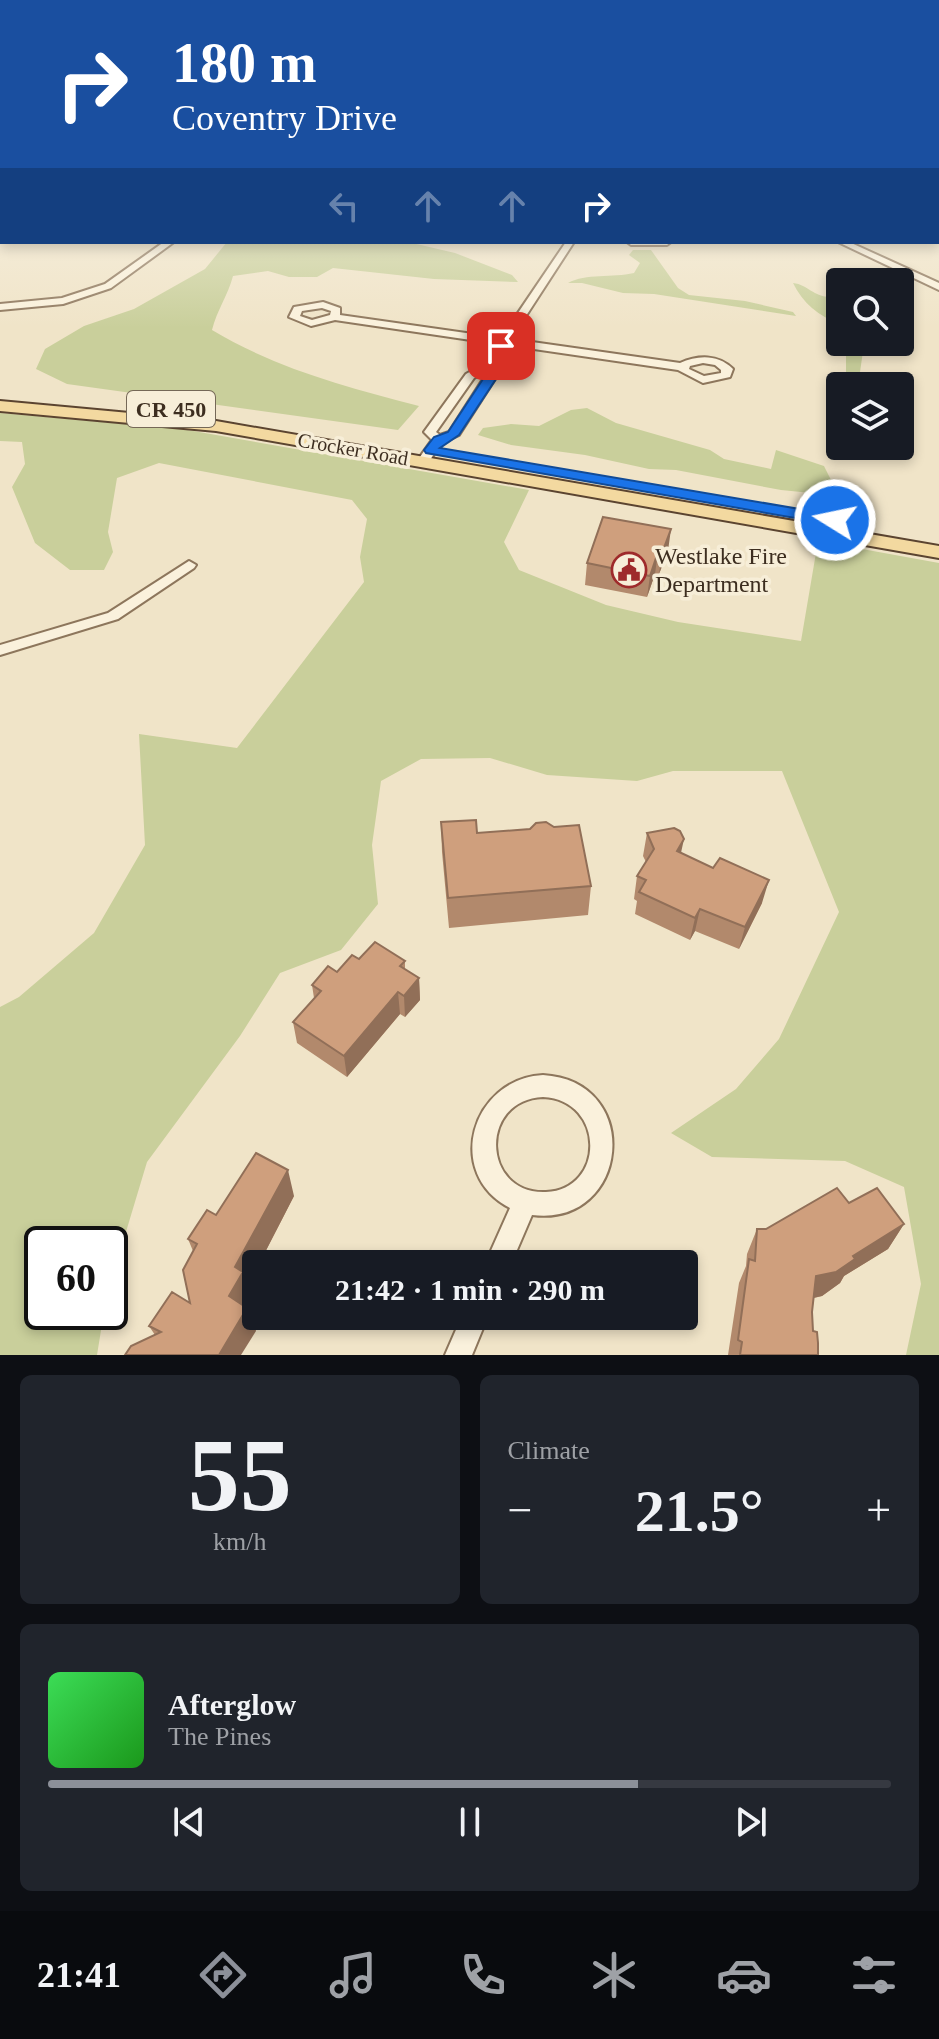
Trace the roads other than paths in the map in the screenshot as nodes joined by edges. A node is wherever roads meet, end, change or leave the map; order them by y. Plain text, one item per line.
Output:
1 (167, 244) edge
2 (569, 244) edge
3 (846, 244) edge
4 (939, 287) edge
5 (0, 307) edge
6 (335, 317) dead end
7 (504, 341) junction
8 (488, 366) junction
9 (683, 367) dead end
10 (0, 396) edge
11 (0, 406) edge
12 (431, 450) junction
13 (939, 538) edge
14 (939, 552) edge
15 (189, 565) dead end
16 (0, 650) edge
17 (526, 1201) junction
18 (504, 1250) edge
19 (469, 1330) edge
20 (458, 1355) edge

1 - 5 street
2 - 7 street
3 - 4 street
6 - 7 street
7 - 8 street
7 - 9 street
8 - 12 street
8 - 12 street
10 - 12 main road, Crocker Road / CR 450
11 - 12 main road, Crocker Road / CR 450
12 - 13 main road, Crocker Road
12 - 14 main road, Crocker Road / CR 450
15 - 16 street
17 - 17 street
17 - 18 street
19 - 20 street

